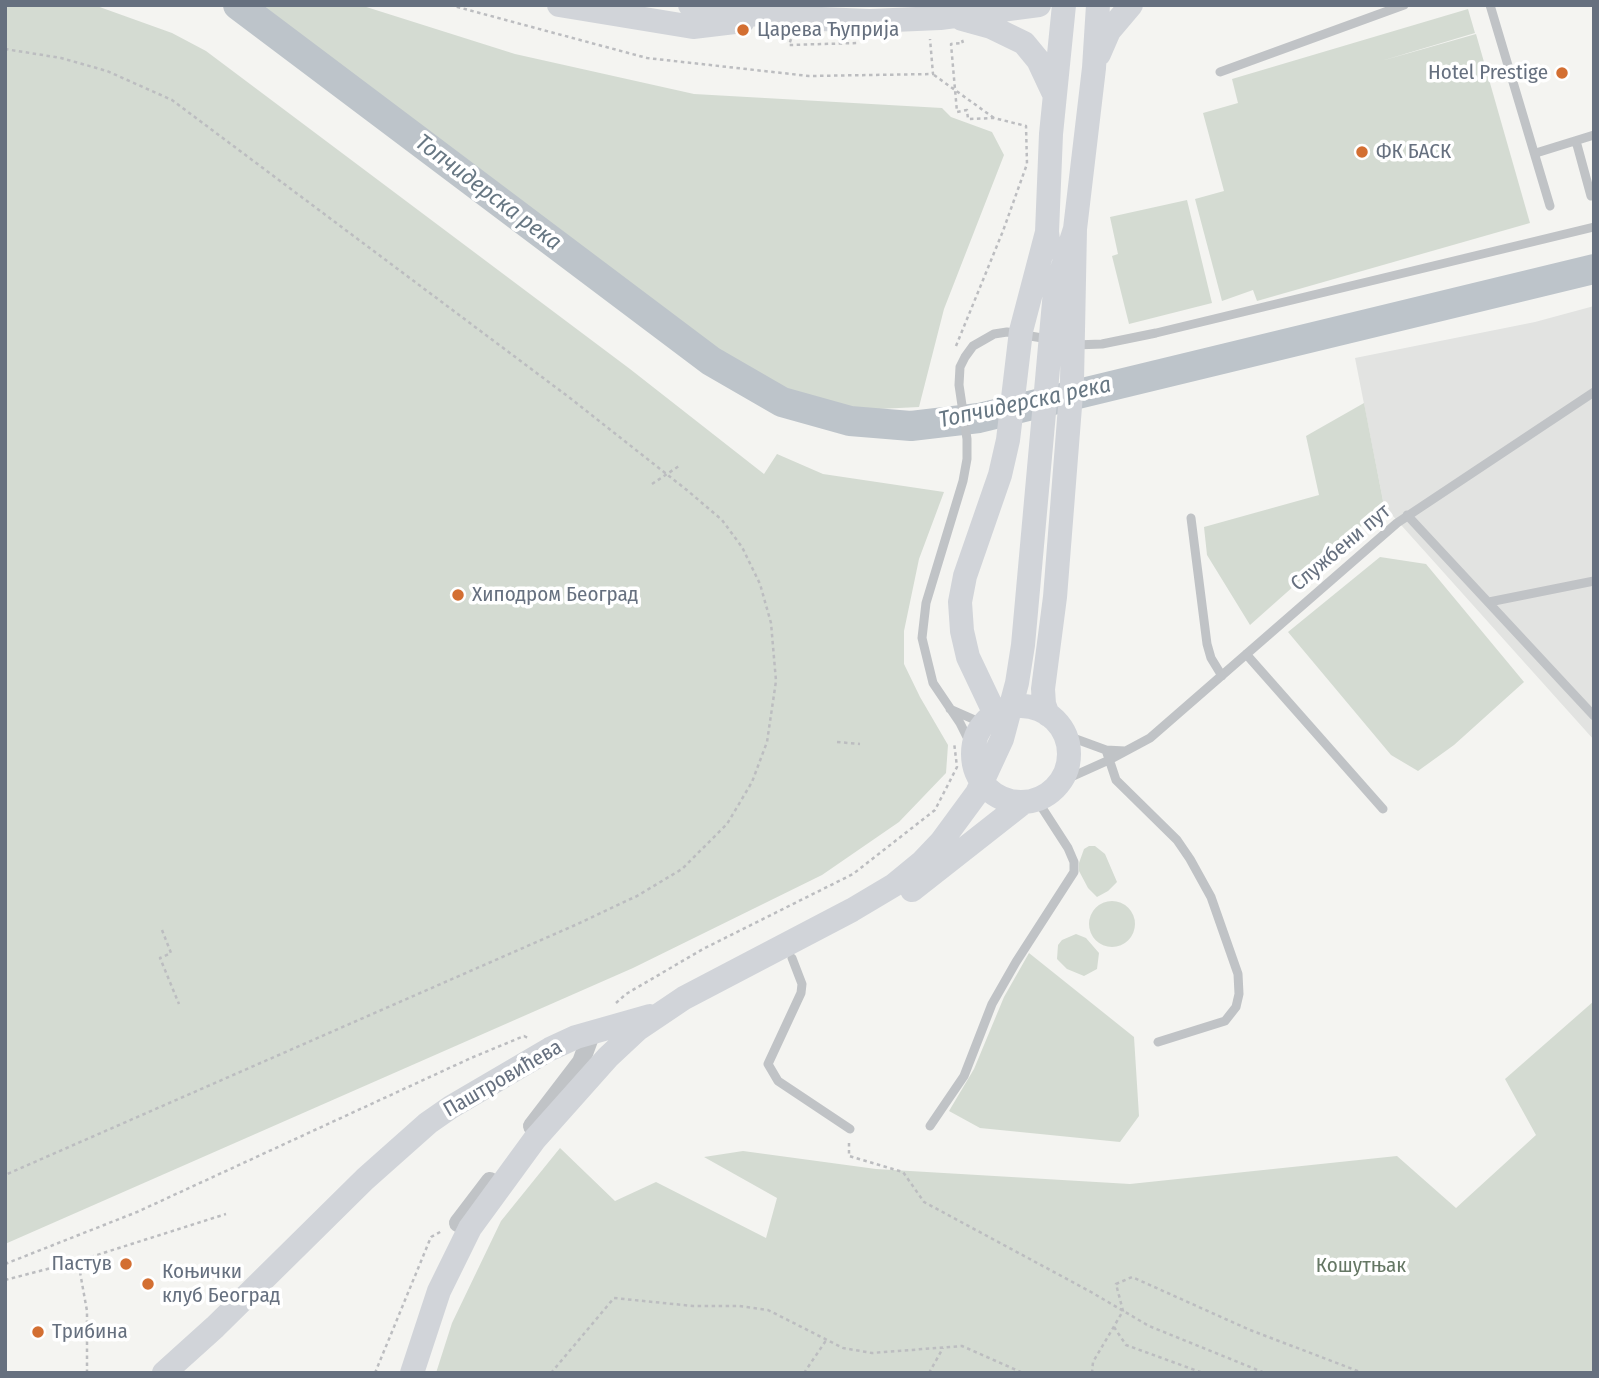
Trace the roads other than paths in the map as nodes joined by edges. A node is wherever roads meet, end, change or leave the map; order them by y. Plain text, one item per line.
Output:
1 (559, 5) edge
2 (690, 5) edge
3 (1039, 5) edge
4 (1064, 5) edge
5 (1098, 5) edge
6 (1131, 5) edge
7 (1404, 5) edge
8 (1490, 5) edge
9 (772, 16) junction
10 (958, 26) junction
11 (1094, 68) junction
12 (1220, 72) dead end
13 (1054, 94) junction
14 (1594, 135) edge
15 (1576, 141) junction
16 (1536, 153) junction
17 (1591, 196) dead end
18 (1550, 206) dead end
19 (1594, 227) edge
20 (1075, 229) junction
21 (1046, 232) junction
22 (1055, 290) junction
23 (1594, 392) edge
24 (1407, 515) junction
25 (1191, 518) dead end
26 (1594, 581) edge
27 (1489, 602) junction
28 (1246, 654) junction
29 (1222, 676) junction
30 (949, 708) junction
31 (1048, 715) junction
32 (1594, 716) edge
33 (989, 719) junction
34 (1065, 735) junction
35 (963, 744) junction
36 (1106, 750) junction
37 (1127, 751) junction
38 (1109, 760) junction
39 (980, 780) junction
40 (1060, 782) junction
41 (1030, 801) junction
42 (1383, 808) dead end
43 (944, 866) junction
44 (792, 958) junction
45 (592, 1032) junction
46 (1158, 1042) dead end
47 (930, 1126) dead end
48 (850, 1129) road end
49 (458, 1223) road end
50 (164, 1373) edge
51 (412, 1373) edge

1 - 9 main road
2 - 9 main road
3 - 10 main road
4 - 13 main road
5 - 11 main road
6 - 11 main road
7 - 12 lane
8 - 16 lane
9 - 10 main road
10 - 13 main road
11 - 20 main road
13 - 21 main road
14 - 15 lane
15 - 16 lane
15 - 17 lane
16 - 18 lane
19 - 30 lane
20 - 22 main road
20 - 31 main road
21 - 22 main road
21 - 33 main road
22 - 51 main road
23 - 24 lane, Службени пут
24 - 27 lane
24 - 28 lane, Службени пут
25 - 29 lane
26 - 27 lane
27 - 32 lane
28 - 29 lane, Службени пут
28 - 42 lane
29 - 37 lane, Службени пут
30 - 33 lane
30 - 35 lane
31 - 33 main road
31 - 34 main road
33 - 35 main road
34 - 36 lane
34 - 40 main road
35 - 39 main road
36 - 37 lane
36 - 38 lane
37 - 38 lane, Службени пут
38 - 40 lane, Службени пут
38 - 46 lane
39 - 41 main road
39 - 43 main road, Паштровићева
40 - 41 main road
41 - 43 main road, Паштровићева
41 - 47 lane
43 - 44 main road, Паштровићева
44 - 45 main road, Паштровићева
44 - 48 lane
45 - 49 street
45 - 50 main road, Паштровићева

